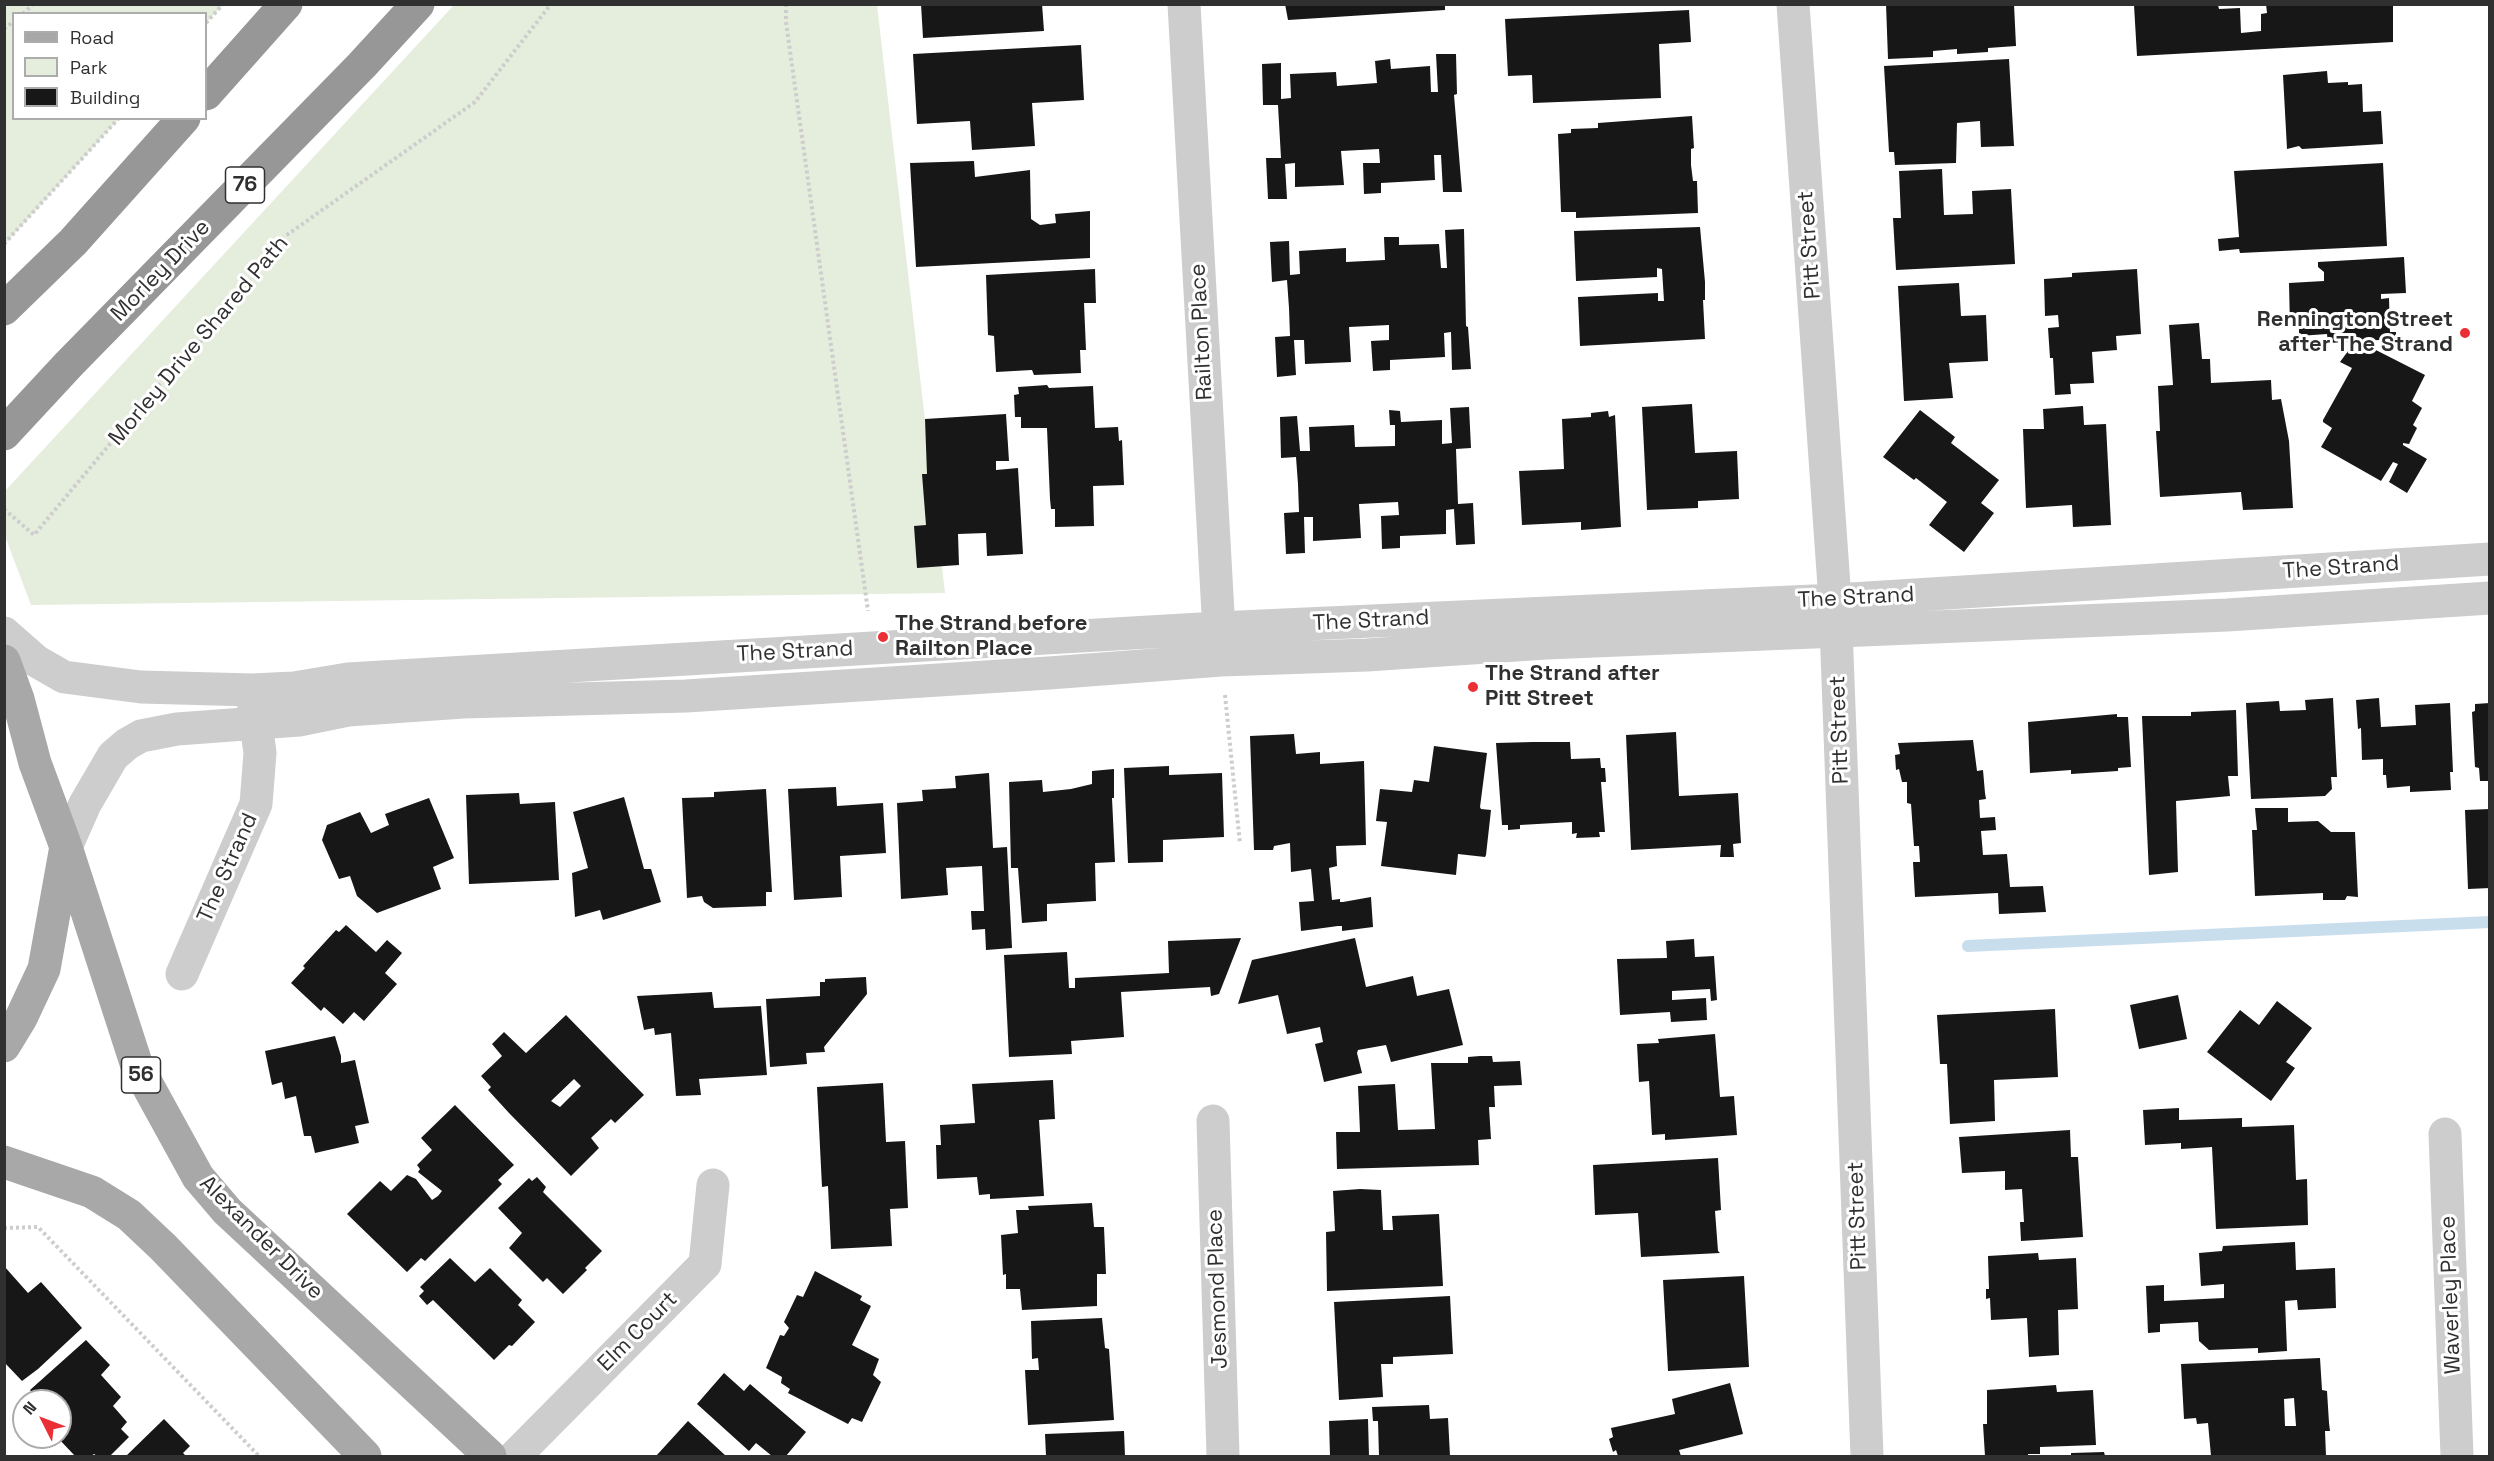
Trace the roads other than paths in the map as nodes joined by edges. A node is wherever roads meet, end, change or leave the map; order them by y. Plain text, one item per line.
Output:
1 (286, 4) edge
2 (418, 4) edge
3 (1184, 4) edge
4 (1793, 4) edge
5 (207, 93) edge
6 (182, 120) edge
7 (4, 309) edge
8 (4, 434) edge
9 (2490, 559) edge
10 (2490, 598) edge
11 (1835, 616) junction
12 (4, 633) edge
13 (1220, 644) junction
14 (4, 661) edge
15 (254, 706) junction
16 (66, 847) junction
17 (182, 974) dead end
18 (4, 1046) edge
19 (1213, 1120) dead end
20 (2445, 1134) dead end
21 (4, 1162) edge
22 (713, 1185) dead end
23 (365, 1456) edge
24 (490, 1456) edge
25 (515, 1456) edge
26 (1223, 1456) edge
27 (1867, 1456) edge
28 (2457, 1456) edge

1 - 5 highway
2 - 8 highway, Morley Drive / 76
3 - 13 street, Railton Place
4 - 11 street, Pitt Street
6 - 7 highway
9 - 11 street, The Strand
10 - 11 street, The Strand
11 - 13 street, The Strand
11 - 27 street, Pitt Street
12 - 15 street, The Strand
13 - 15 street, The Strand
13 - 15 street, The Strand
14 - 16 main road, Alexander Drive / 56
15 - 16 street, The Strand
15 - 17 street, The Strand
16 - 18 main road
16 - 24 main road, Alexander Drive / 56
19 - 26 street, Jesmond Place
20 - 28 street, Waverley Place
21 - 23 main road
22 - 25 street, Elm Court

